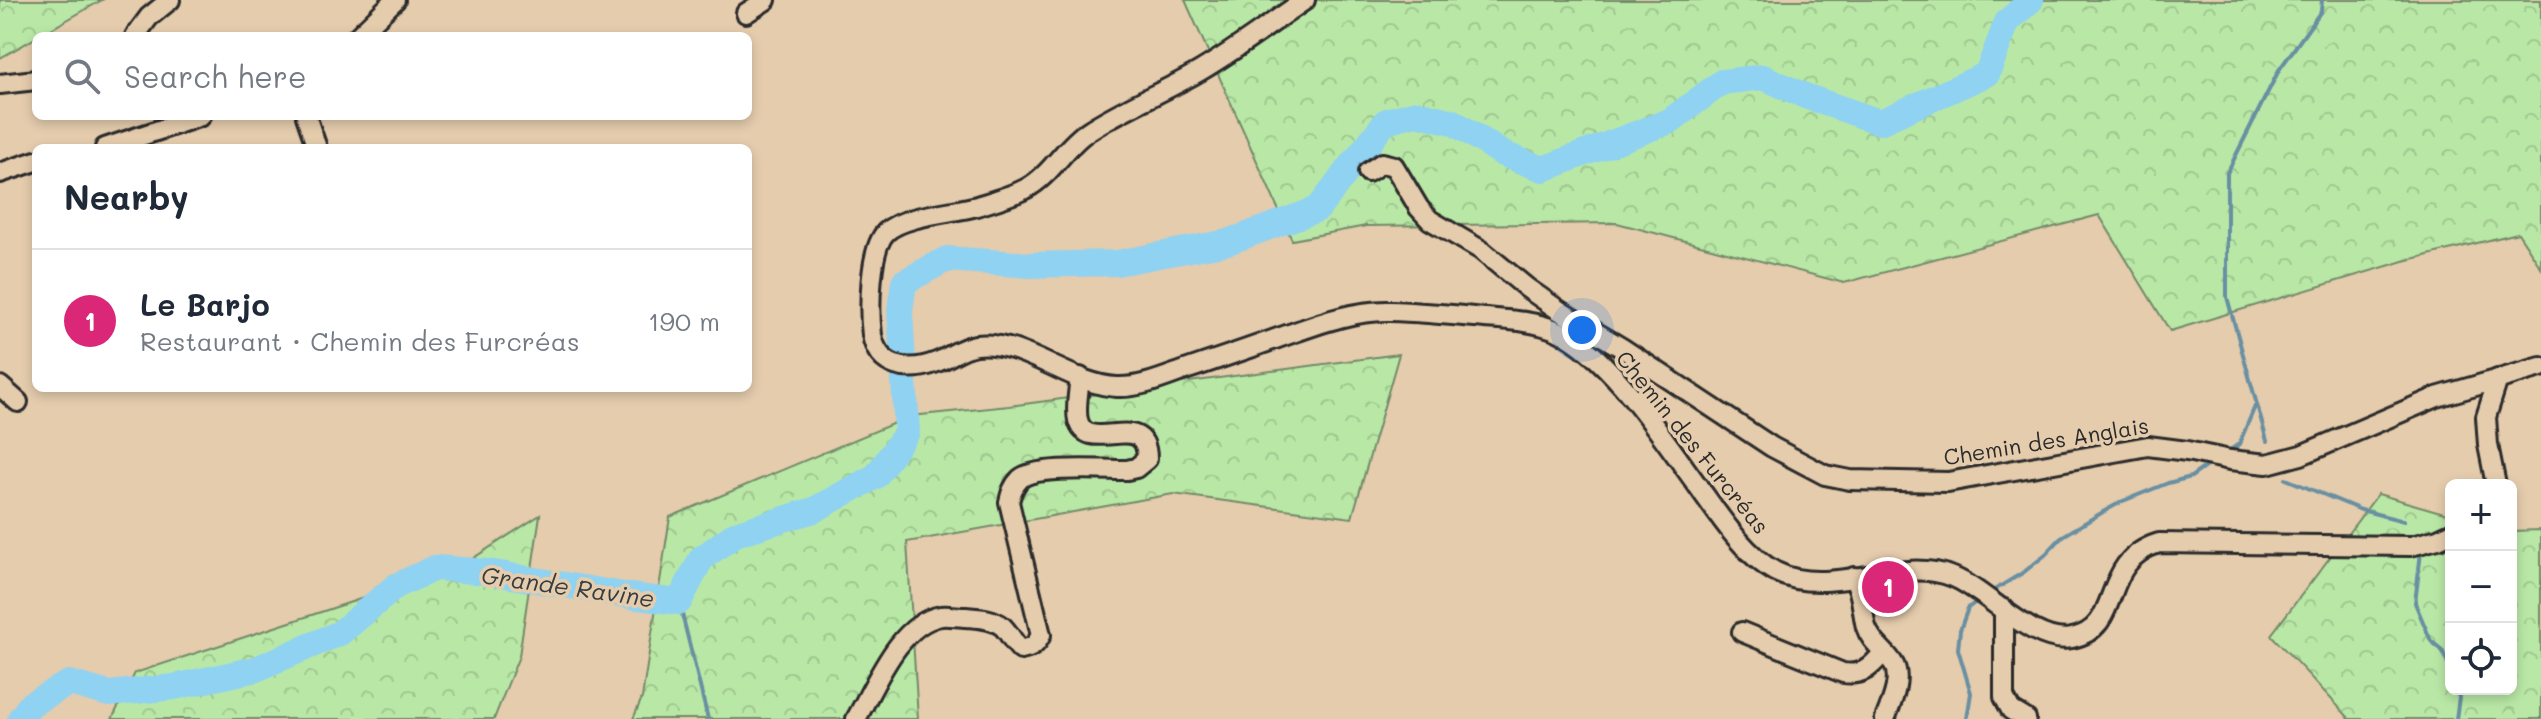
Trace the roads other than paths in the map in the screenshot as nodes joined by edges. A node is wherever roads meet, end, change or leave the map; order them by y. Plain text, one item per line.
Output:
1 (170, 0) edge
2 (395, 0) edge
3 (766, 0) edge
4 (1305, 0) edge
5 (746, 13) dead end
6 (138, 32) edge
7 (362, 32) edge
8 (32, 80) edge
9 (0, 84) edge
10 (189, 120) edge
11 (307, 120) edge
12 (117, 144) edge
13 (316, 144) edge
14 (32, 162) edge
15 (1368, 172) dead end
16 (0, 173) edge
17 (1578, 343) junction
18 (1622, 348) junction
19 (2541, 367) edge
20 (1080, 377) junction
21 (1615, 379) junction
22 (2498, 379) junction
23 (0, 386) edge
24 (18, 402) dead end
25 (2495, 479) edge
26 (2445, 535) edge
27 (1854, 577) junction
28 (2004, 609) junction
29 (1742, 632) dead end
30 (1883, 653) junction
31 (856, 719) edge
32 (1885, 719) edge
33 (2026, 719) edge

1 - 6 street
2 - 7 street
3 - 5 street
4 - 20 street, Chemin des Furcréas
8 - 9 street
10 - 12 street
11 - 13 street
14 - 16 street
15 - 18 street, Chemin des Anglais
17 - 18 street, Chemin des Anglais
17 - 20 street, Chemin des Furcréas
17 - 21 street, Chemin des Furcréas
18 - 21 street
18 - 22 street, Chemin des Anglais
19 - 22 street
20 - 31 street
21 - 27 street, Chemin des Furcréas
22 - 25 street
23 - 24 street
26 - 28 street, Chemin des Furcréas
27 - 28 street, Chemin des Furcréas
27 - 30 street
28 - 33 street
29 - 30 street
30 - 32 street

